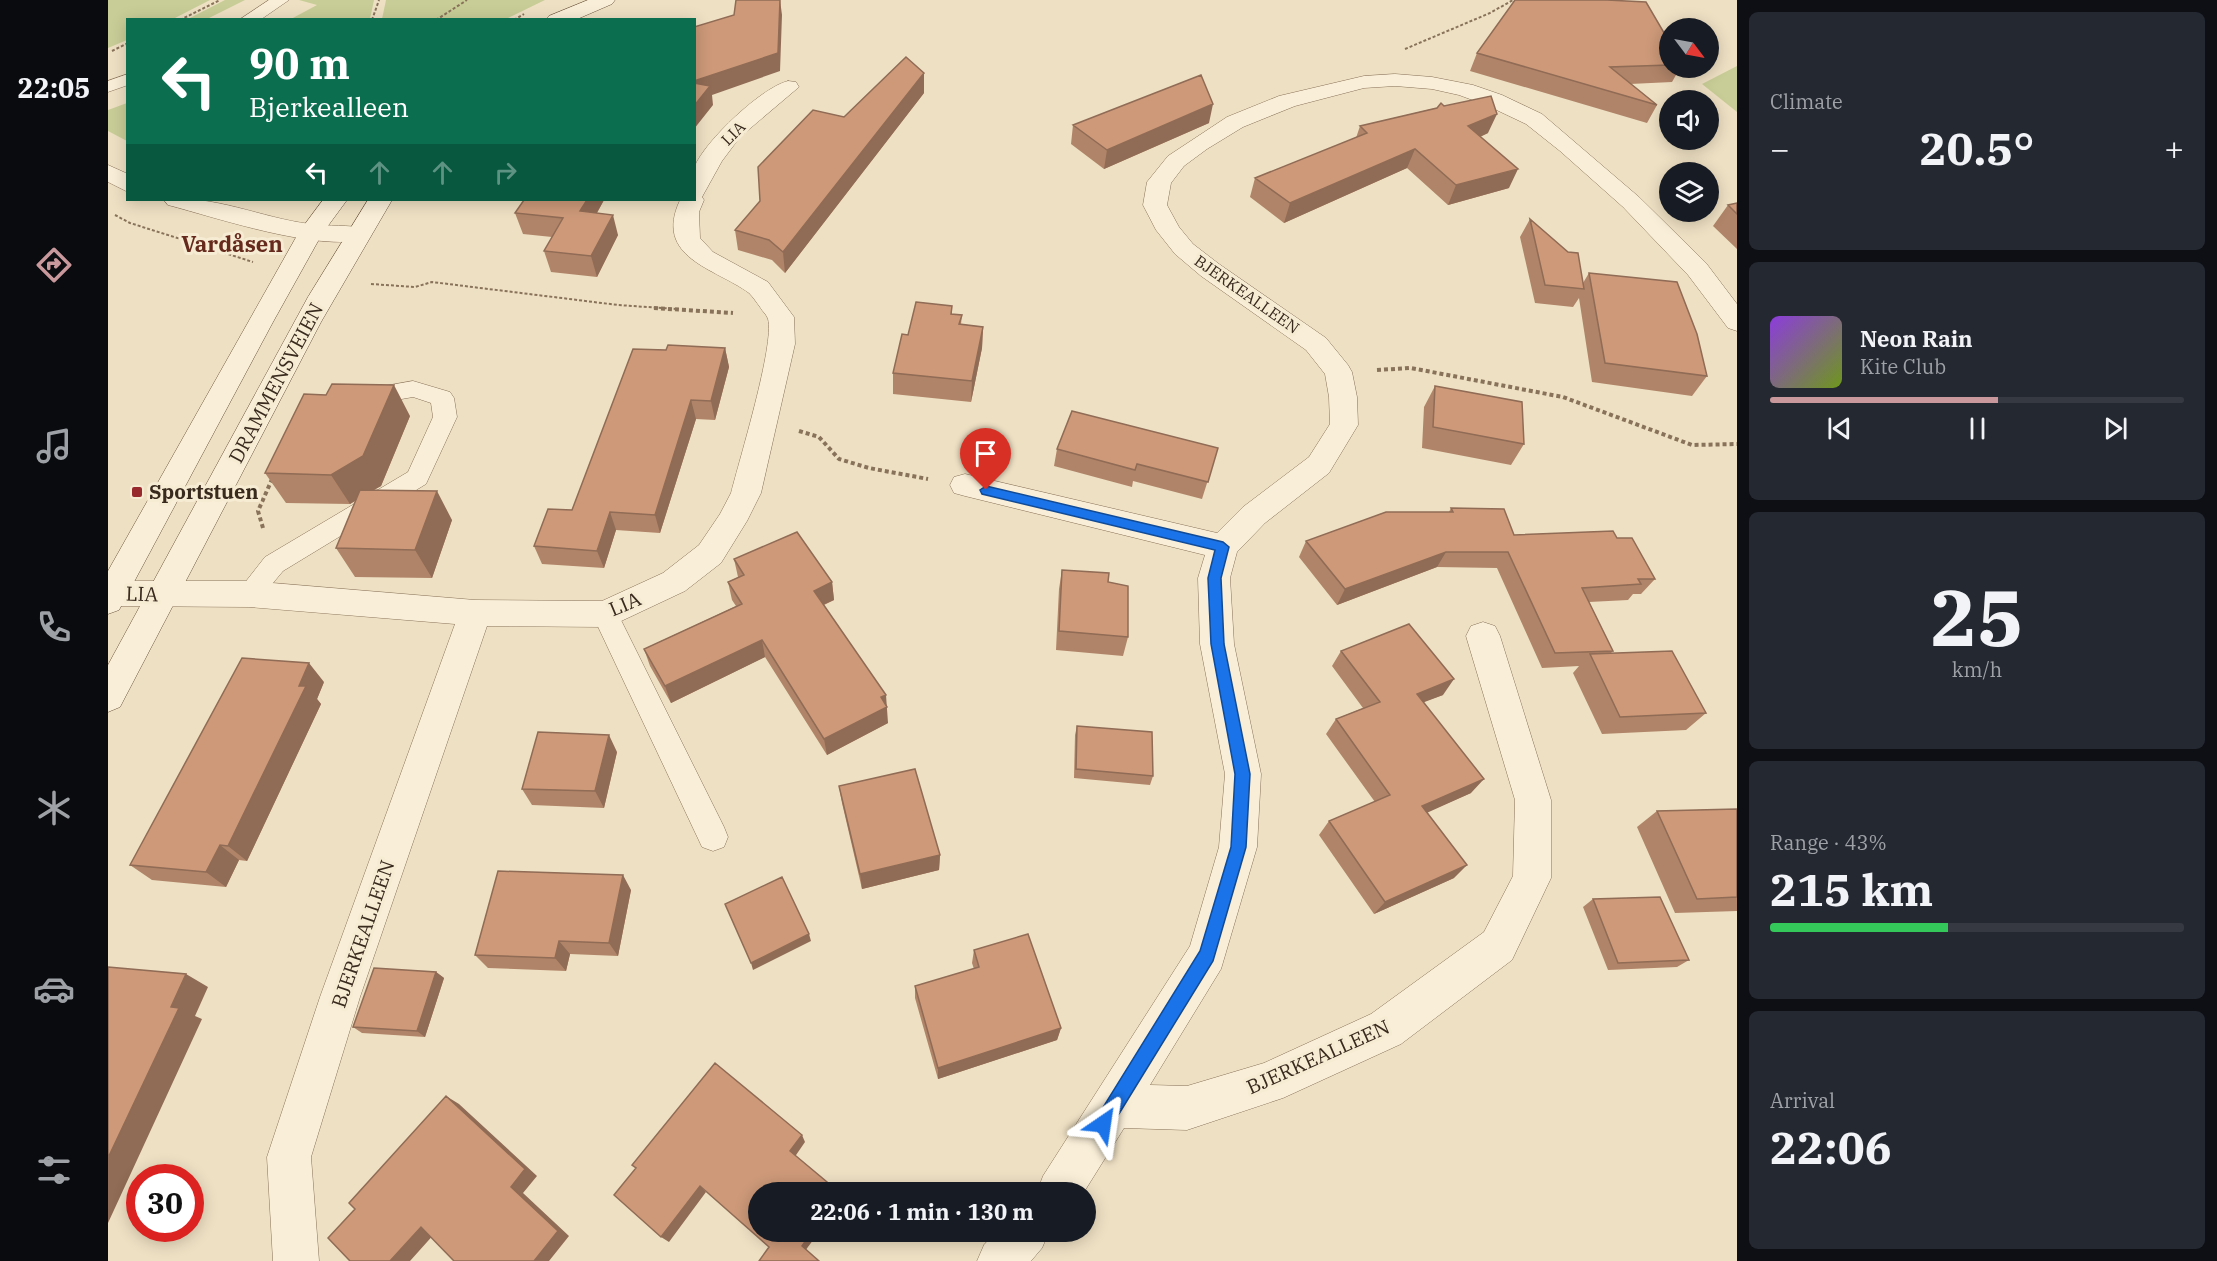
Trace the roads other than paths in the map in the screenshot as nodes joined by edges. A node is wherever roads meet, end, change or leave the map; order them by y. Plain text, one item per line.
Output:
1 (280, 0) edge
2 (605, 0) edge
3 (250, 18) edge
4 (560, 18) edge
5 (126, 80) edge
6 (108, 87) edge
7 (788, 87) dead end
8 (108, 172) edge
9 (126, 184) edge
10 (696, 188) edge
11 (180, 201) edge
12 (334, 201) edge
13 (379, 201) edge
14 (692, 201) edge
15 (311, 232) junction
16 (357, 234) junction
17 (1737, 322) edge
18 (344, 401) edge
19 (964, 485) road end
20 (1223, 547) junction
21 (249, 594) junction
22 (165, 595) junction
23 (110, 597) edge
24 (475, 613) junction
25 (605, 614) junction
26 (1483, 636) dead end
27 (108, 697) edge
28 (713, 837) dead end
29 (1114, 1106) junction
30 (1065, 1182) edge
31 (1017, 1242) edge
32 (296, 1261) edge
33 (1000, 1261) edge

1 - 3 lane
2 - 4 street
5 - 6 lane
7 - 10 street, LIA
8 - 9 street
11 - 15 street
12 - 15 street
13 - 16 street, DRAMMENSVEIEN
14 - 25 street, LIA
15 - 16 street
15 - 23 street
16 - 22 street, DRAMMENSVEIEN
17 - 20 street, BJERKEALLEEN
18 - 21 lane
19 - 20 street
20 - 29 street, BJERKEALLEEN
21 - 22 street, LIA
21 - 24 street, LIA
22 - 23 street, LIA
22 - 27 street, DRAMMENSVEIEN
24 - 25 street, LIA
24 - 32 street, BJERKEALLEEN
25 - 28 lane
26 - 29 street, BJERKEALLEEN
29 - 30 street, BJERKEALLEEN
31 - 33 street

